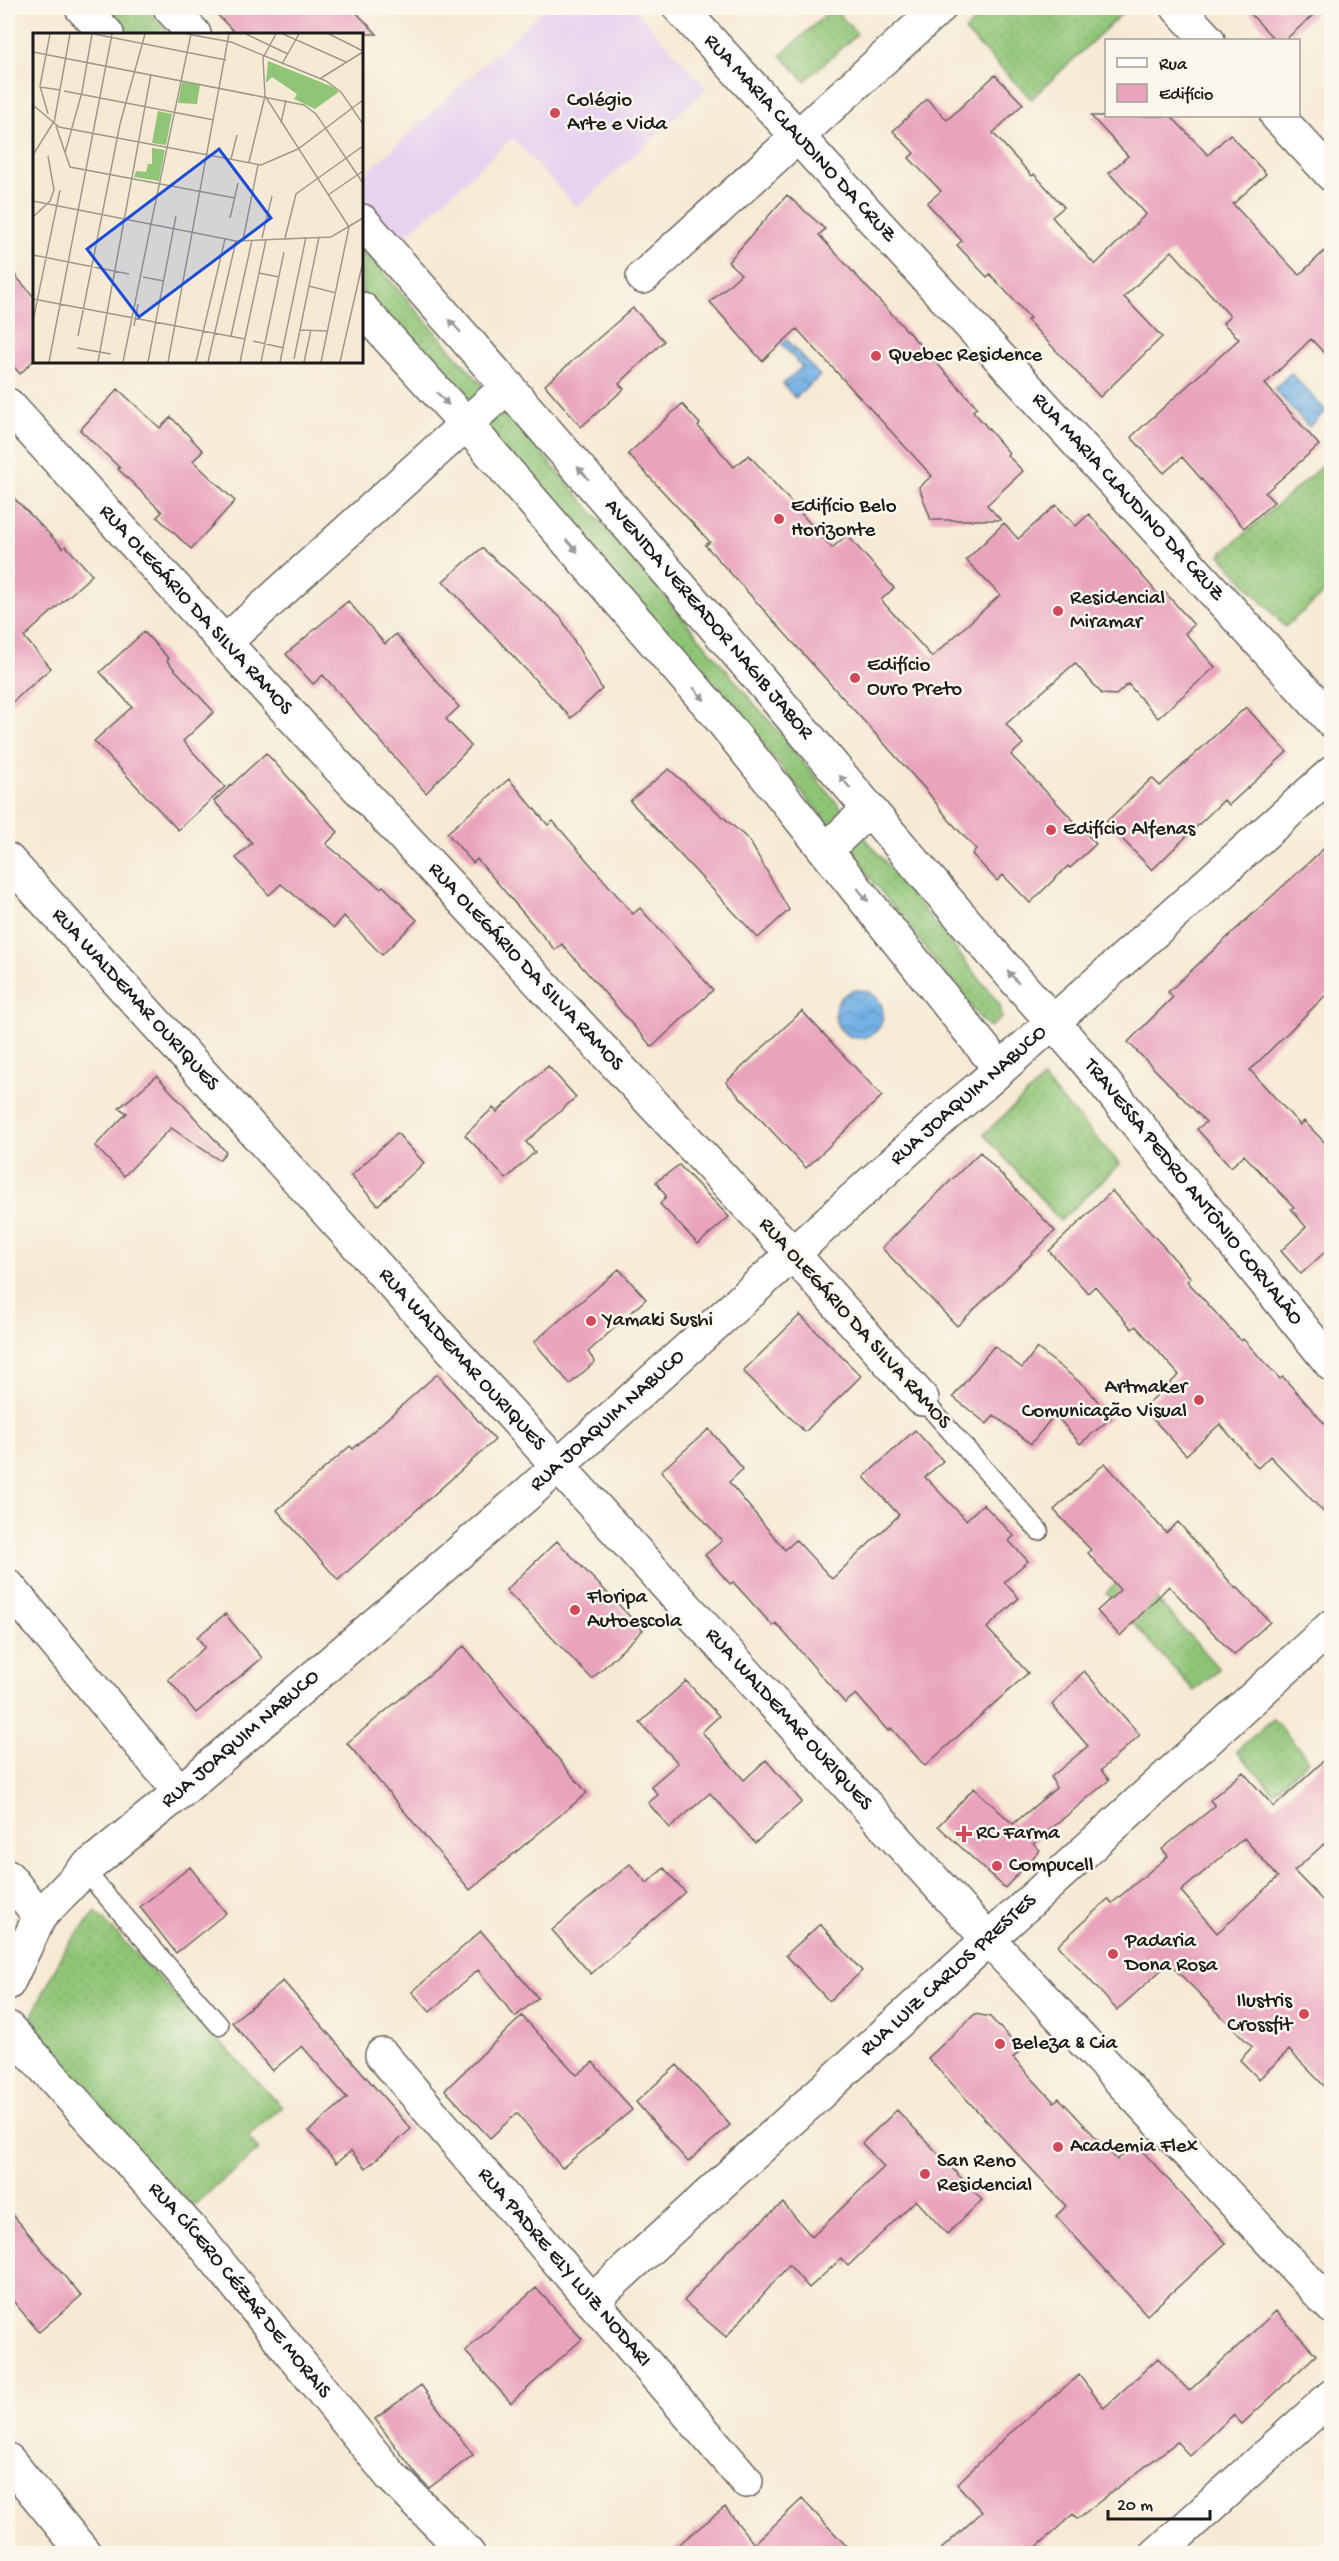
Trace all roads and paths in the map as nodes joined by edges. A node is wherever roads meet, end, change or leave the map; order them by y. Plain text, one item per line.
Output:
1 (82, 8) edge
2 (170, 8) edge
3 (680, 8) edge
4 (939, 8) edge
5 (1178, 8) edge
6 (106, 33) edge
7 (193, 33) edge
8 (1207, 39) edge
9 (1278, 117) edge
10 (797, 136) junction
11 (1332, 175) edge
12 (363, 222) edge
13 (643, 277) dead end
14 (363, 310) edge
15 (508, 386) junction
16 (8, 405) edge
17 (466, 424) junction
18 (224, 643) junction
19 (1332, 721) edge
20 (1332, 773) edge
21 (868, 810) junction
22 (826, 849) junction
23 (8, 860) edge
24 (1052, 1021) junction
25 (1000, 1069) junction
26 (794, 1255) junction
27 (1332, 1365) edge
28 (922, 1399) joint
29 (557, 1466) junction
30 (1039, 1531) dead end
31 (8, 1586) edge
32 (1332, 1626) edge
33 (180, 1792) junction
34 (84, 1870) junction
35 (8, 1877) edge
36 (40, 1916) junction
37 (988, 1939) junction
38 (8, 1983) edge
39 (219, 2025) dead end
40 (8, 2028) edge
41 (382, 2055) dead end
42 (592, 2301) junction
43 (1332, 2307) edge
44 (1332, 2396) edge
45 (8, 2460) edge
46 (746, 2481) dead end
47 (85, 2553) edge
48 (468, 2553) edge
49 (1157, 2553) edge

1 - 6 street
2 - 7 street
3 - 10 street, RUA MARIA CLAUDINO DA CRUZ
4 - 10 street
5 - 8 street
9 - 11 street
10 - 13 street
10 - 19 street, RUA MARIA CLAUDINO DA CRUZ
15 -> 12 street, AVENIDA VEREADOR NAGIB JABOR
14 -> 17 street
15 - 17 street
21 -> 15 street, AVENIDA VEREADOR NAGIB JABOR
16 - 18 street, RUA OLEGÁRIO DA SILVA RAMOS
17 - 18 street
17 -> 22 street
18 - 26 street, RUA OLEGÁRIO DA SILVA RAMOS
20 - 24 street, RUA JOAQUIM NABUCO
21 - 22 street
24 -> 21 street, AVENIDA VEREADOR NAGIB JABOR
22 -> 25 street
23 - 29 street, RUA WALDEMAR OURIQUES
24 - 25 street, RUA JOAQUIM NABUCO
24 - 27 street, TRAVESSA PEDRO ANTÔNIO CORVALÃO
25 - 26 street, RUA JOAQUIM NABUCO
26 - 28 street, RUA OLEGÁRIO DA SILVA RAMOS
26 - 29 street, RUA JOAQUIM NABUCO
28 - 30 lane, RUA OLEGÁRIO DA SILVA RAMOS
29 - 33 street, RUA JOAQUIM NABUCO
29 - 37 street, RUA WALDEMAR OURIQUES
31 - 33 street
32 - 37 street, RUA LUIZ CARLOS PRESTES
33 - 34 street, RUA JOAQUIM NABUCO
34 - 36 street, RUA JOAQUIM NABUCO
34 - 39 lane
35 - 36 street
36 - 38 street, RUA JOAQUIM NABUCO
37 - 42 street, RUA LUIZ CARLOS PRESTES
37 - 43 street, RUA WALDEMAR OURIQUES
40 - 48 street, RUA CÍCERO CÉZAR DE MORAIS
41 - 42 street, RUA PADRE ELY LUIZ NODARI
42 - 46 street, RUA PADRE ELY LUIZ NODARI
44 - 49 street
45 - 47 street

